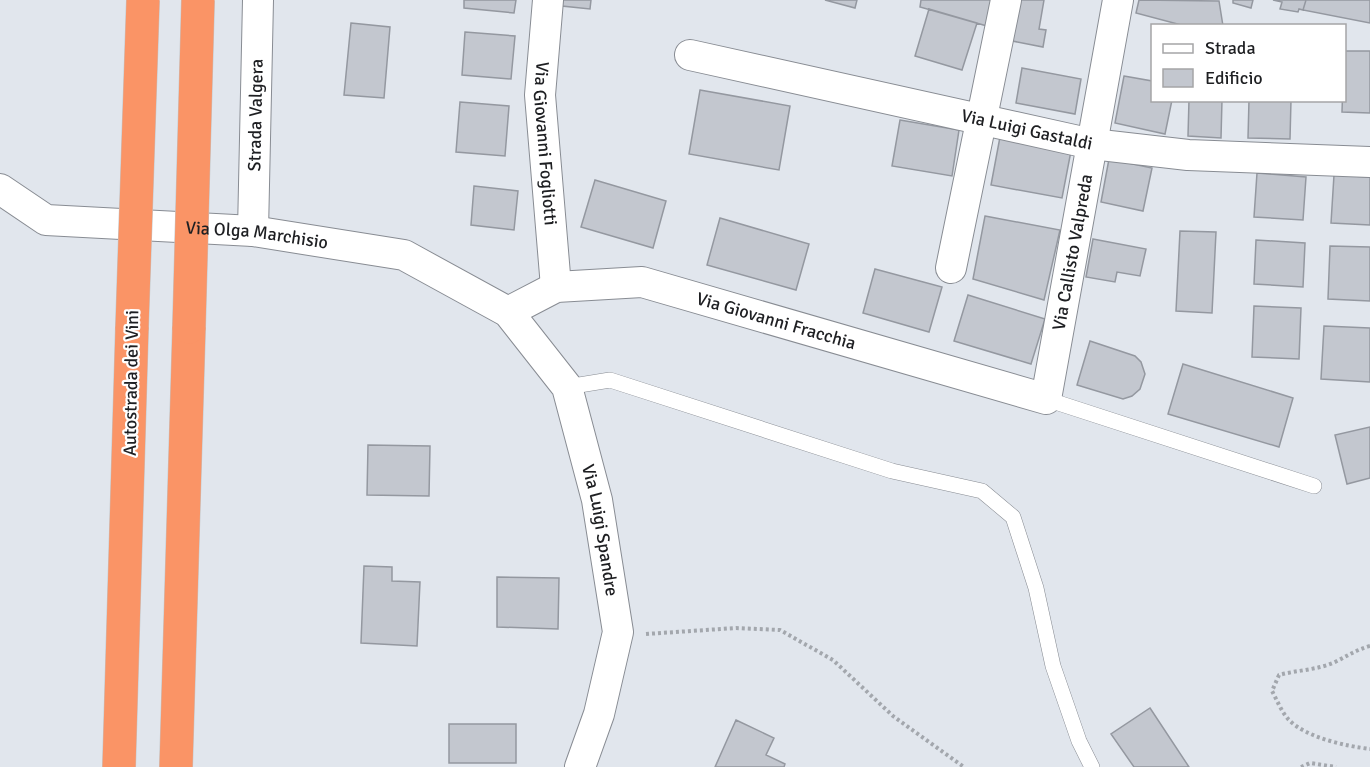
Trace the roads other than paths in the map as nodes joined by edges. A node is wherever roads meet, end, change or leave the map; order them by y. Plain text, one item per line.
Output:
1 (143, 0) edge
2 (198, 0) edge
3 (258, 0) edge
4 (548, 0) edge
5 (1006, 0) edge
6 (1118, 0) edge
7 (690, 55) dead end
8 (982, 120) junction
9 (1092, 144) junction
10 (1370, 162) edge
11 (0, 189) edge
12 (253, 231) junction
13 (951, 268) dead end
14 (556, 287) junction
15 (508, 312) junction
16 (567, 387) junction
17 (1046, 399) junction
18 (1314, 486) dead end
19 (119, 767) edge
20 (177, 767) edge
21 (580, 767) edge
22 (1092, 767) edge

1 - 19 highway, Autostrada dei Vini, bridge
2 - 20 highway, bridge
3 - 12 street, Strada Valgera
4 - 14 street, Via Giovanni Fogliotti
5 - 8 street
6 - 9 street, Via Callisto Valpreda
7 - 8 street, Via Luigi Gastaldi
8 - 9 street, Via Luigi Gastaldi
8 - 13 street
9 - 10 street, Via Luigi Gastaldi
9 - 17 street, Via Callisto Valpreda
11 - 12 street, Via Olga Marchisio
12 - 15 street, Via Olga Marchisio
14 - 15 street, Via Giovanni Fracchia
14 - 17 street, Via Giovanni Fracchia
15 - 16 street, Via Luigi Spandre
16 - 21 street, Via Luigi Spandre
16 - 22 lane
17 - 18 lane

